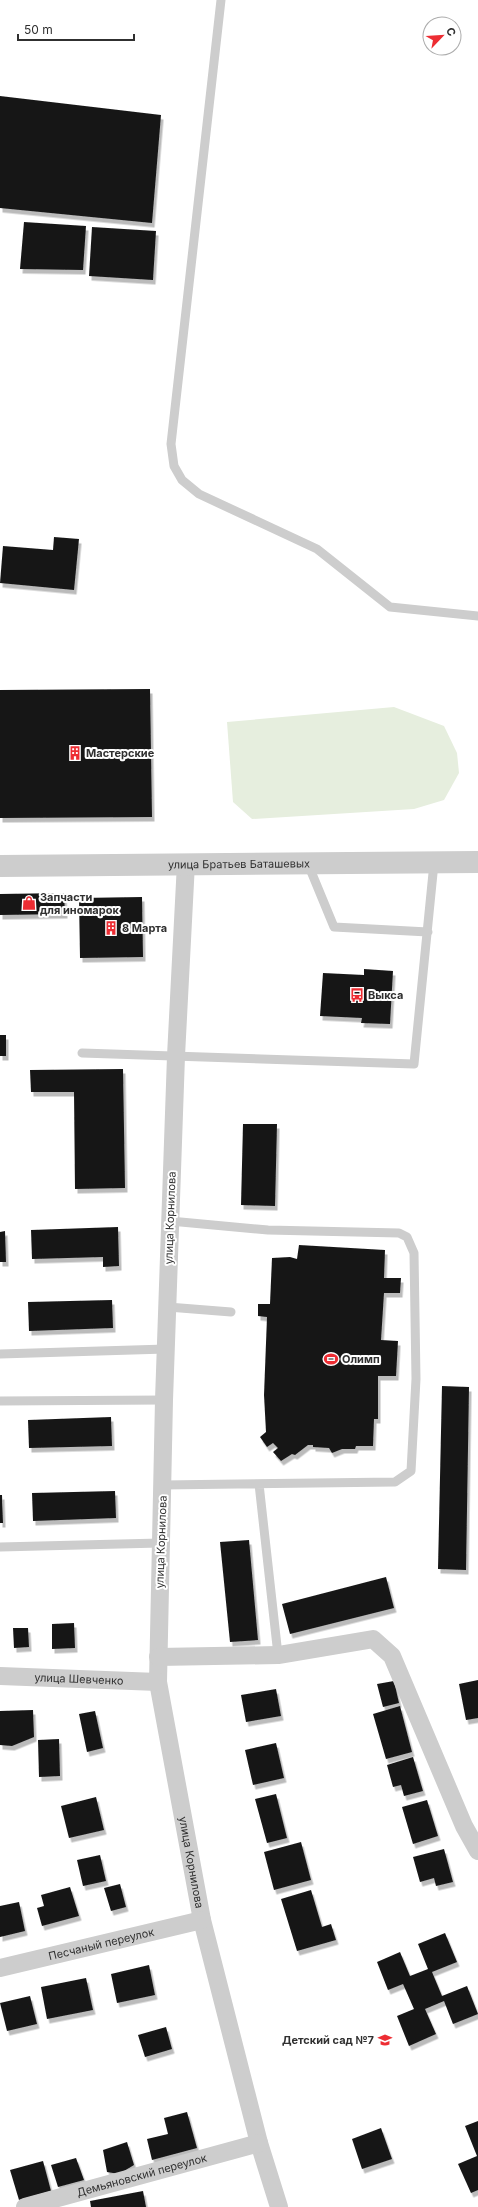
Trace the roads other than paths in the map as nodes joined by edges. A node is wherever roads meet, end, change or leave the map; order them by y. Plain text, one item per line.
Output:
1 (221, 0) edge
2 (478, 616) edge
3 (478, 862) edge
4 (186, 863) junction
5 (307, 863) junction
6 (434, 863) junction
7 (0, 866) edge
8 (428, 932) junction
9 (82, 1053) dead end
10 (176, 1056) junction
11 (170, 1221) junction
12 (168, 1306) junction
13 (231, 1312) dead end
14 (166, 1349) junction
15 (0, 1354) edge
16 (164, 1400) junction
17 (0, 1401) edge
18 (259, 1484) junction
19 (163, 1485) junction
20 (160, 1543) junction
21 (0, 1547) edge
22 (278, 1655) junction
23 (158, 1657) junction
24 (0, 1676) edge
25 (158, 1682) junction
26 (478, 1851) edge
27 (202, 1920) junction
28 (0, 1968) edge
29 (260, 2143) junction
30 (25, 2207) edge
31 (279, 2207) edge

1 - 2 lane
3 - 6 street, улица Братьев Баташевых
4 - 5 street, улица Братьев Баташевых
4 - 7 street, улица Братьев Баташевых
4 - 10 street, улица Корнилова
5 - 6 street, улица Братьев Баташевых
5 - 8 lane
6 - 8 lane
8 - 10 lane
9 - 10 lane
10 - 11 street, улица Корнилова
11 - 12 street, улица Корнилова
11 - 18 lane
12 - 13 lane
12 - 14 street, улица Корнилова
14 - 15 lane
14 - 16 street, улица Корнилова
16 - 17 lane
16 - 19 street, улица Корнилова
18 - 19 lane
18 - 22 lane
19 - 20 street, улица Корнилова
20 - 21 lane
20 - 23 street, улица Корнилова
22 - 23 street
22 - 26 street
23 - 25 street, улица Корнилова
24 - 25 street, улица Шевченко
25 - 27 street, улица Корнилова
27 - 28 street, Песчаный переулок
27 - 29 street, улица Корнилова
29 - 30 street, Демьяновский переулок
29 - 31 street, улица Корнилова

